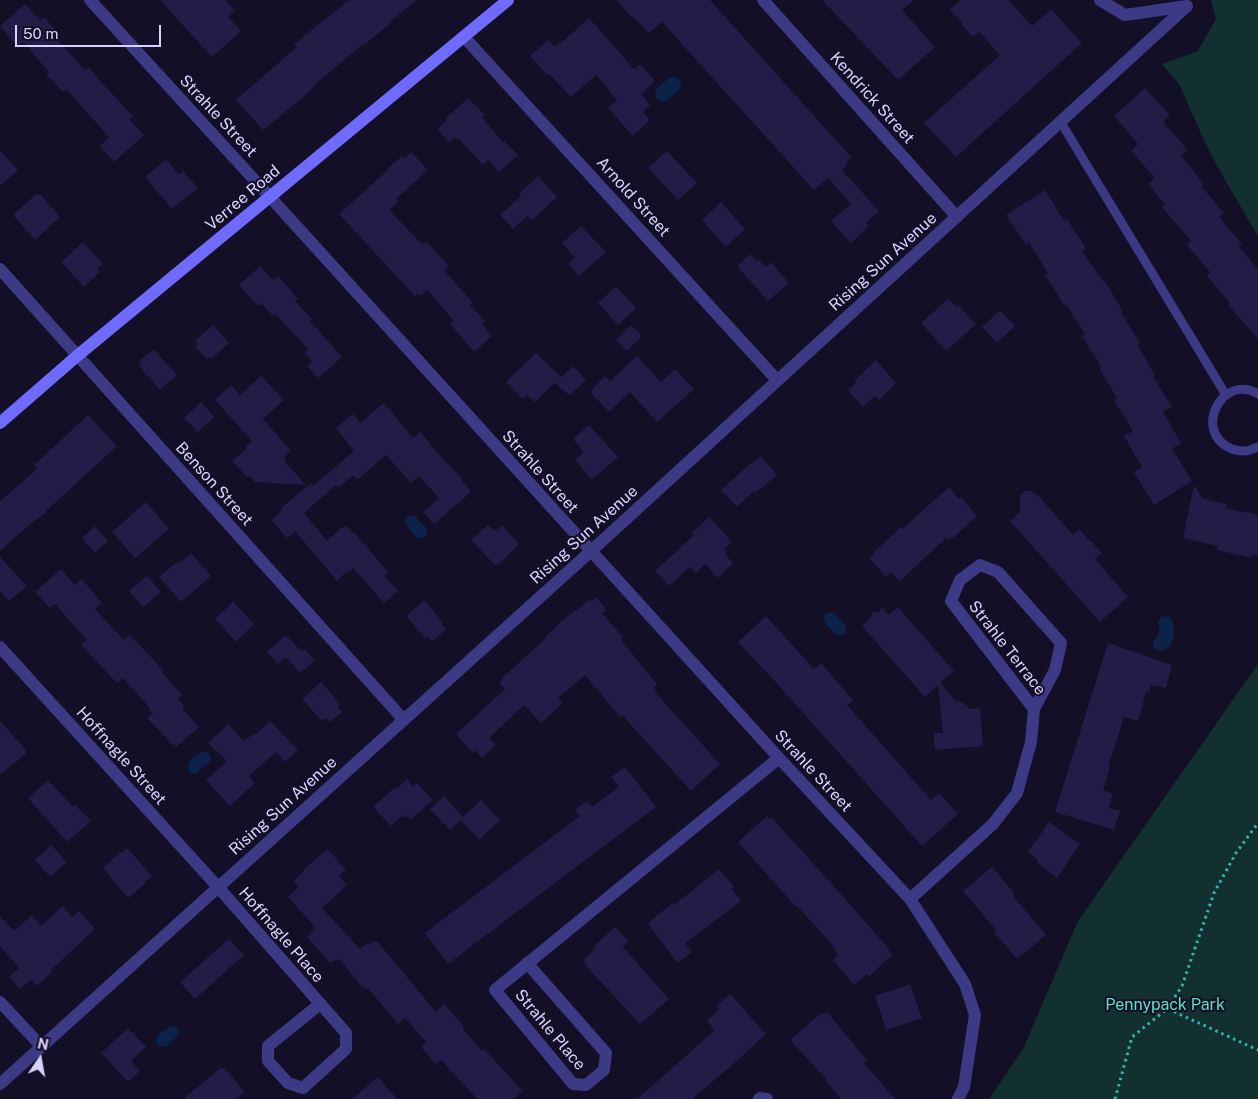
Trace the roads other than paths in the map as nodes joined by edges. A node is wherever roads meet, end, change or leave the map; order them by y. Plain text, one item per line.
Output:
1 (90, 0) edge
2 (508, 0) edge
3 (764, 0) edge
4 (1100, 0) edge
5 (1186, 3) edge
6 (464, 37) junction
7 (1060, 121) junction
8 (270, 197) junction
9 (957, 217) junction
10 (0, 269) edge
11 (77, 356) junction
12 (777, 380) junction
13 (1258, 394) edge
14 (1226, 395) junction
15 (0, 423) edge
16 (1258, 447) edge
17 (590, 552) junction
18 (0, 647) edge
19 (1034, 709) junction
20 (403, 719) junction
21 (779, 758) junction
22 (218, 887) junction
23 (910, 899) junction
24 (527, 963) junction
25 (0, 1002) edge
26 (320, 1004) junction
27 (42, 1048) junction
28 (0, 1084) edge
29 (759, 1099) edge
30 (767, 1099) edge
31 (958, 1099) edge

1 - 8 street, Strahle Street
2 - 6 main road, Verree Road
3 - 9 street, Kendrick Street
4 - 5 street
5 - 7 street, Rising Sun Avenue
6 - 8 main road, Verree Road
6 - 12 street, Arnold Street
7 - 9 street, Rising Sun Avenue
7 - 14 lane
8 - 11 main road, Verree Road
8 - 17 street, Strahle Street
9 - 12 street, Rising Sun Avenue
10 - 11 street, Benson Street
11 - 15 main road, Verree Road
11 - 20 street, Benson Street
12 - 17 street, Rising Sun Avenue
13 - 14 lane
14 - 16 lane
17 - 20 street, Rising Sun Avenue
17 - 21 street, Strahle Street
18 - 22 street, Hoffnagle Street
19 - 19 street, Strahle Terrace
19 - 23 street, Strahle Terrace
20 - 22 street, Rising Sun Avenue
21 - 23 street, Strahle Street
21 - 24 street, Strahle Place
22 - 26 street, Hoffnagle Place
22 - 27 street, Rising Sun Avenue
23 - 31 street, Strahle Street
24 - 24 street, Strahle Place
25 - 27 street
26 - 26 street, Hoffnagle Place
27 - 28 street, Rising Sun Avenue
29 - 30 street

